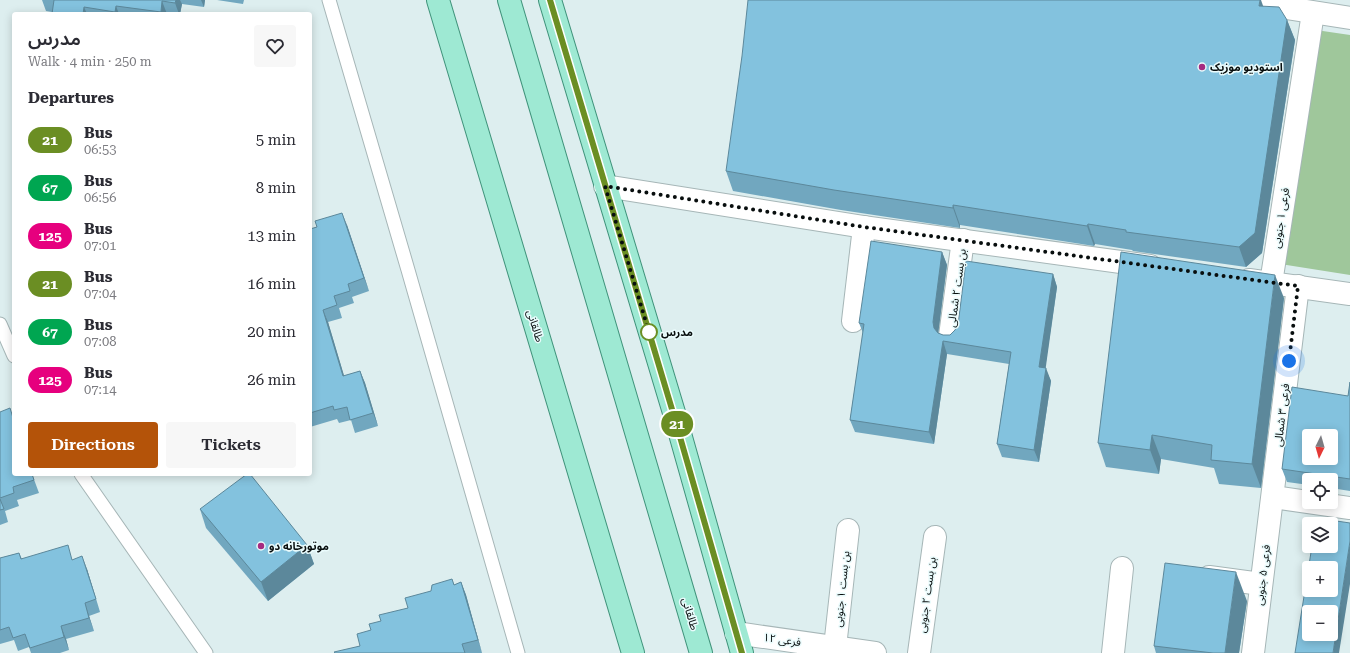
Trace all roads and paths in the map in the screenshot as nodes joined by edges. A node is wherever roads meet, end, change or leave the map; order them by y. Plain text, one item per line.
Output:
1 (329, 0) edge
2 (438, 0) edge
3 (509, 0) edge
4 (550, 0) edge
5 (1236, 0) edge
6 (1313, 13) junction
7 (1350, 18) edge
8 (605, 186) junction
9 (864, 227) junction
10 (963, 240) junction
11 (1168, 269) edge
12 (1232, 277) edge
13 (1271, 283) junction
14 (1298, 286) junction
15 (1350, 294) edge
16 (853, 321) dead end
17 (0, 324) edge
18 (950, 336) edge
19 (12, 351) edge
20 (82, 476) edge
21 (1273, 497) junction
22 (1350, 508) edge
23 (848, 530) dead end
24 (935, 537) dead end
25 (1122, 568) dead end
26 (1204, 576) edge
27 (1261, 584) junction
28 (739, 643) edge
29 (835, 647) junction
30 (206, 653) edge
31 (518, 653) edge
32 (633, 653) edge
33 (702, 653) edge
34 (875, 653) edge
35 (919, 653) edge
36 (1113, 653) edge
37 (1253, 653) edge

1 - 31 lane
2 - 32 main road, طالقانی
3 - 33 main road, طالقانی
4 - 8 main road
5 - 6 street
6 - 7 street
6 - 13 street, فرعی ۱ جنوبی
8 - 9 street
8 - 28 main road
9 - 10 street
9 - 16 street
10 - 11 street
10 - 18 street, بن بست ۲ شمالی
12 - 13 street
13 - 14 street
14 - 15 street
14 - 21 street, فرعی ۳ شمالی
17 - 19 lane
20 - 30 lane
21 - 22 street
21 - 27 street, فرعی ۵ جنوبی
23 - 29 street, بن بست ۱ جنوبی
24 - 35 street, بن بست ۲ جنوبی
25 - 36 street
26 - 27 street
27 - 37 street, فرعی ۵ جنوبی
28 - 29 street, فرعی ۱۲
29 - 34 street, فرعی ۱۲

